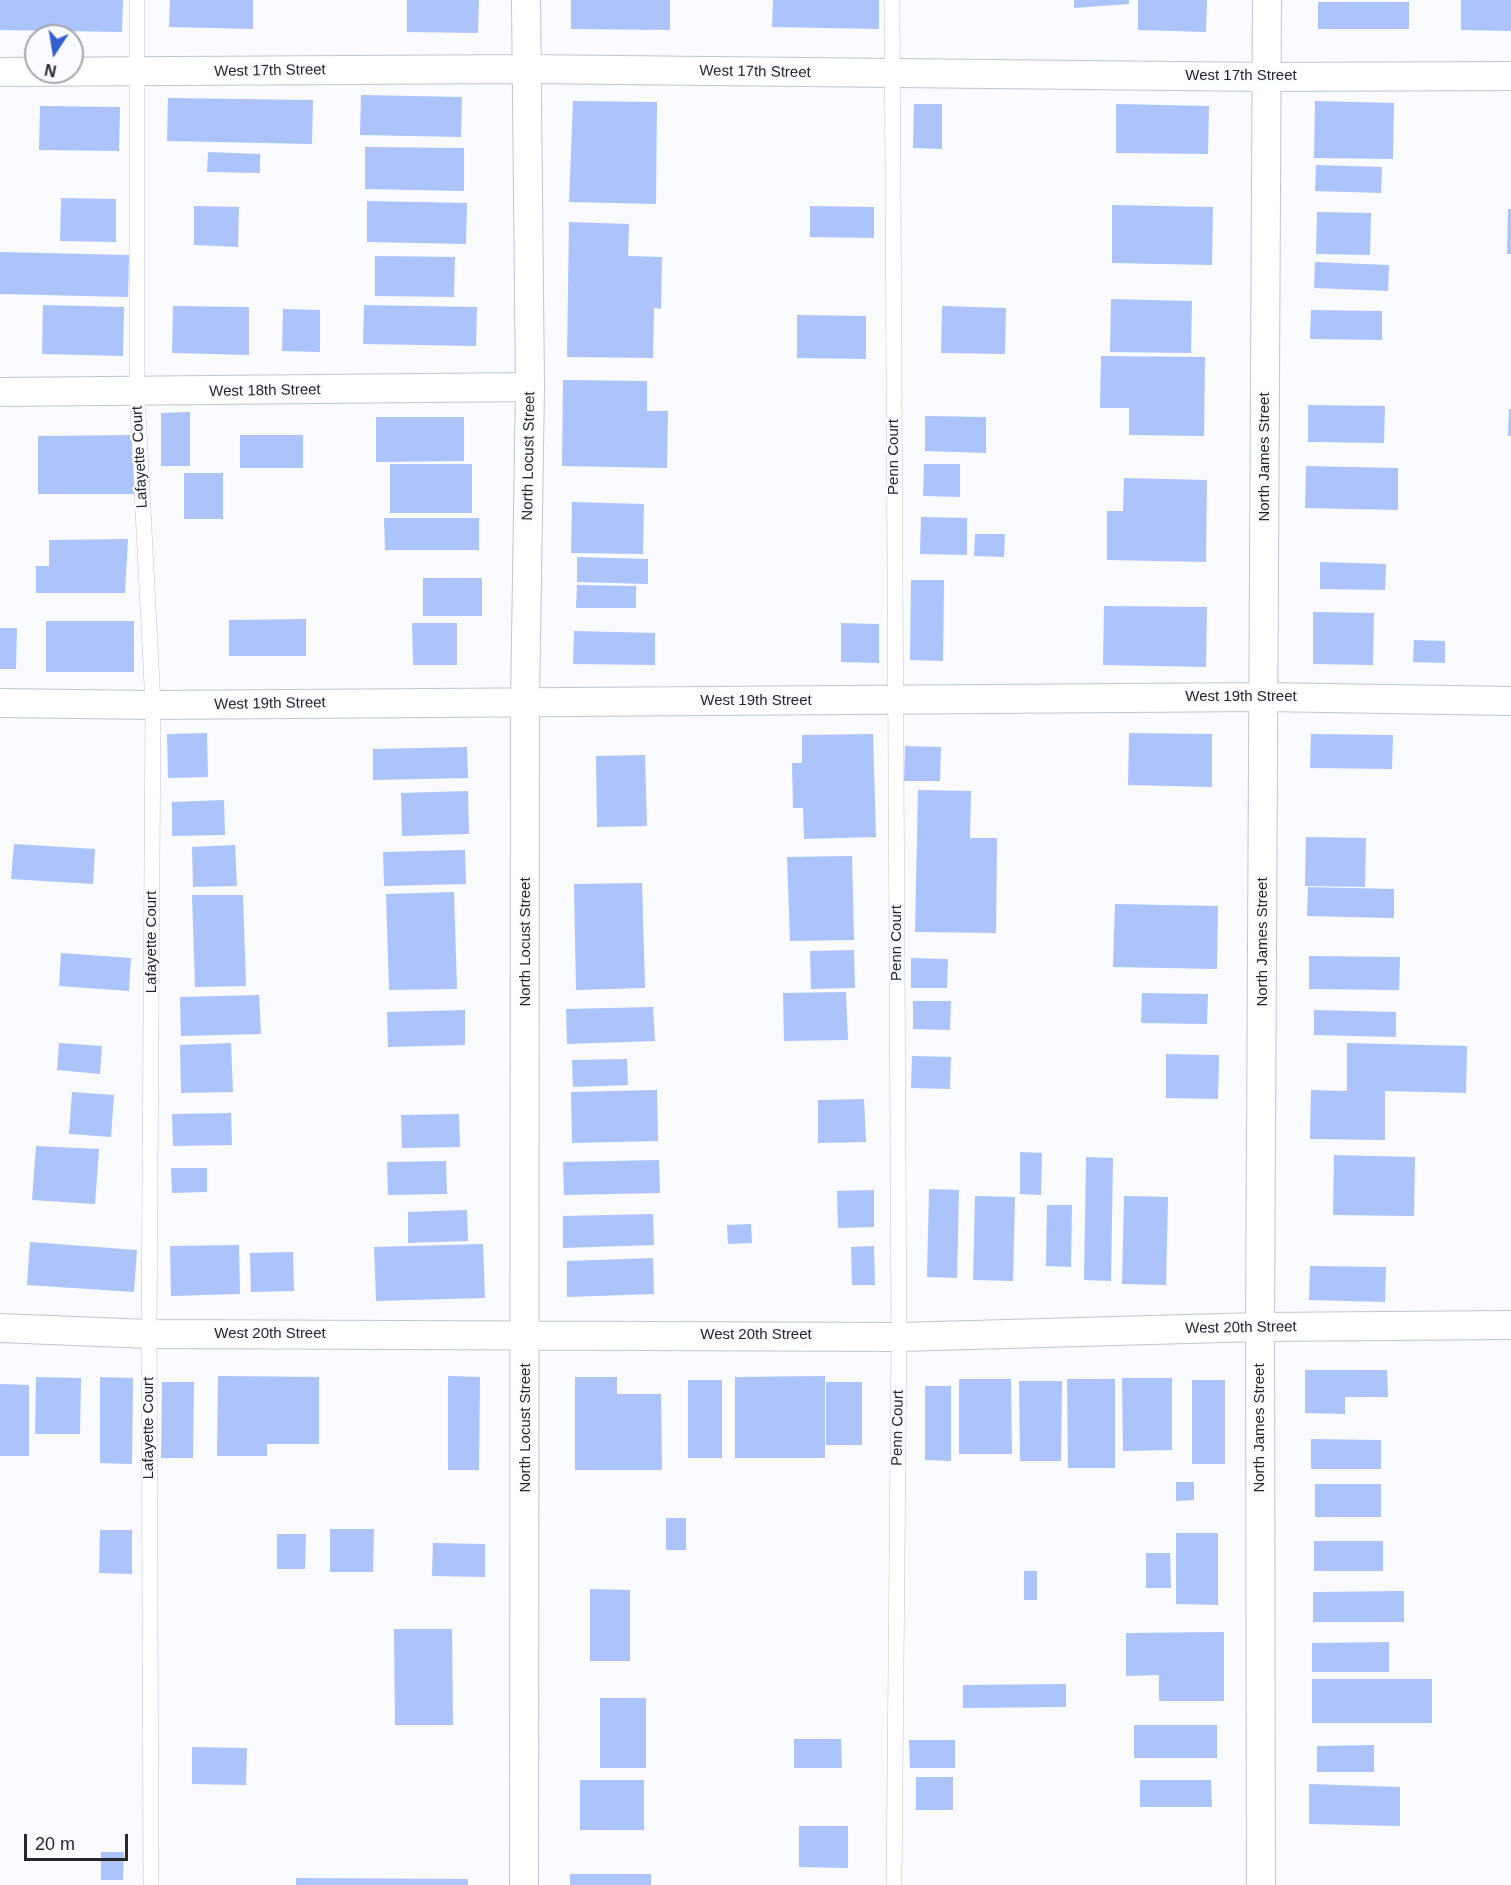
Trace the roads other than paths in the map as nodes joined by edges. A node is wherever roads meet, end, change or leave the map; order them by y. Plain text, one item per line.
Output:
1 (137, 0) edge
2 (526, 0) edge
3 (892, 0) edge
4 (1267, 0) edge
5 (525, 69) junction
6 (0, 72) edge
7 (137, 73) junction
8 (891, 74) junction
9 (1511, 76) edge
10 (1267, 77) junction
11 (530, 387) junction
12 (0, 392) edge
13 (137, 392) junction
14 (1264, 697) junction
15 (896, 700) junction
16 (1511, 701) edge
17 (525, 702) junction
18 (0, 703) edge
19 (153, 705) junction
20 (1511, 1325) edge
21 (1260, 1327) junction
22 (0, 1328) edge
23 (149, 1334) junction
24 (526, 1334) junction
25 (899, 1336) junction
26 (151, 1885) edge
27 (524, 1885) edge
28 (894, 1885) edge
29 (1261, 1885) edge

1 - 7 lane, Lafayette Court
2 - 5 street, North Locust Street
3 - 8 lane, Penn Court
4 - 10 street, North James Street
5 - 7 street, West 17th Street
5 - 8 street, West 17th Street
5 - 11 street, North Locust Street
6 - 7 street, West 17th Street
7 - 13 lane, Lafayette Court
8 - 10 street, West 17th Street
8 - 15 lane, Penn Court
9 - 10 street, West 17th Street
10 - 14 street, North James Street
11 - 13 street, West 18th Street
11 - 17 street, North Locust Street
12 - 13 street, West 18th Street
13 - 19 lane, Lafayette Court
14 - 15 street, West 19th Street
14 - 16 street, West 19th Street
14 - 21 street, North James Street
15 - 17 street, West 19th Street
15 - 25 lane, Penn Court
17 - 19 street, West 19th Street
17 - 24 street, North Locust Street
18 - 19 street, West 19th Street
19 - 23 lane, Lafayette Court
20 - 21 street, West 20th Street
21 - 25 street, West 20th Street
21 - 29 street, North James Street
22 - 23 street, West 20th Street
23 - 24 street, West 20th Street
23 - 26 lane, Lafayette Court
24 - 25 street, West 20th Street
24 - 27 street, North Locust Street
25 - 28 lane, Penn Court

